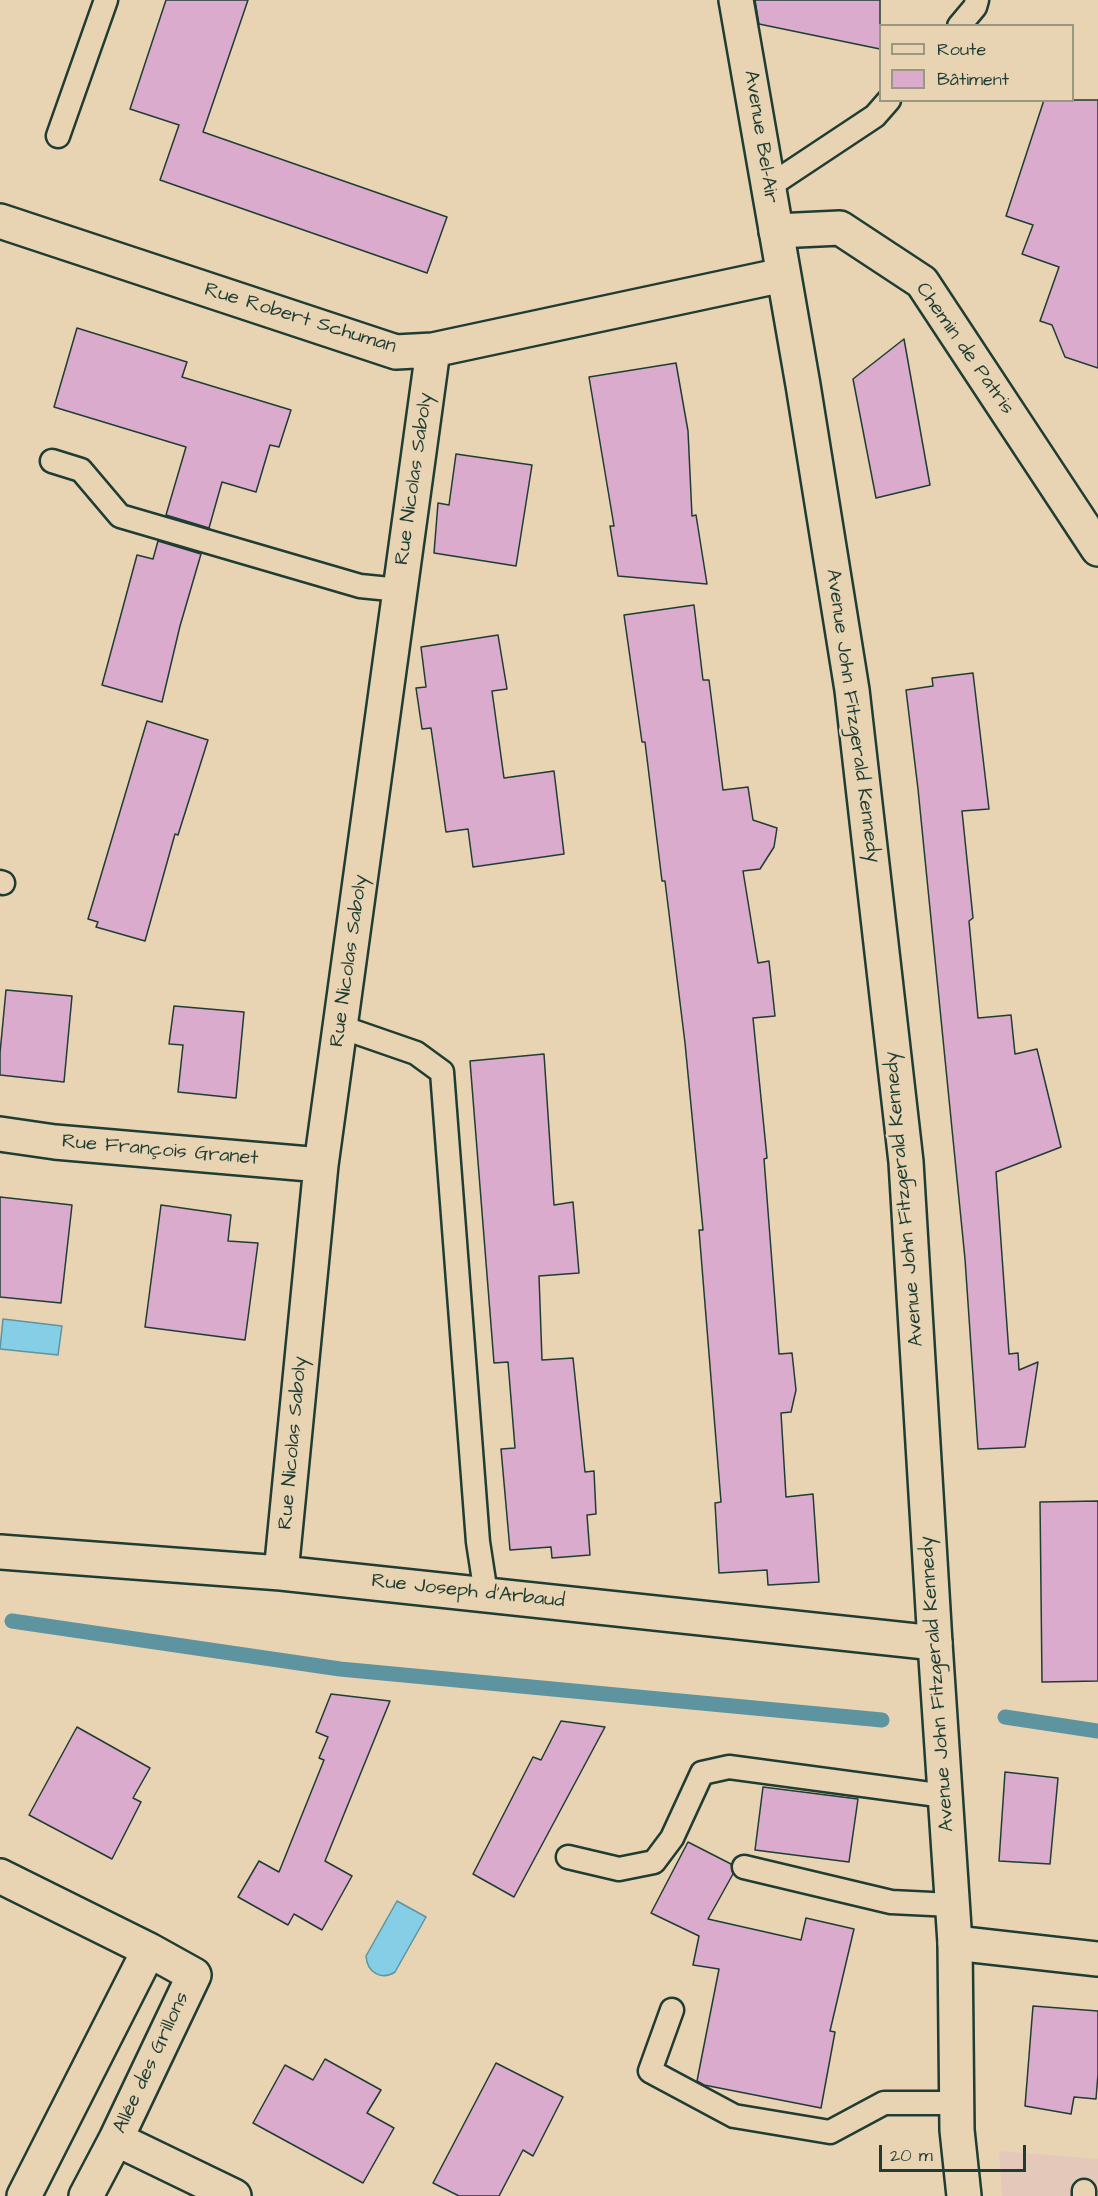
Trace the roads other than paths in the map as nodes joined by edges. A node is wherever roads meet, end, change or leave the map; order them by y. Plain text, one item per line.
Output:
1 (106, 0) edge
2 (736, 0) edge
3 (977, 0) edge
4 (961, 24) edge
5 (888, 102) edge
6 (58, 136) dead end
7 (768, 186) junction
8 (0, 221) edge
9 (776, 231) junction
10 (783, 275) junction
11 (433, 350) junction
12 (52, 460) dead end
13 (1089, 510) edge
14 (1098, 549) edge
15 (400, 590) junction
16 (341, 1027) junction
17 (0, 1134) edge
18 (321, 1165) junction
19 (0, 1552) edge
20 (281, 1573) junction
21 (486, 1594) junction
22 (935, 1642) junction
23 (945, 1796) junction
24 (568, 1857) dead end
25 (744, 1867) dead end
26 (0, 1876) edge
27 (952, 1905) junction
28 (955, 1943) junction
29 (150, 1950) junction
30 (1098, 1959) edge
31 (672, 2010) dead end
32 (957, 2116) junction
33 (116, 2139) junction
34 (24, 2196) edge
35 (86, 2196) edge
36 (234, 2196) edge
37 (952, 2196) edge
38 (964, 2196) edge

1 - 6 lane
2 - 7 street, Avenue Bel-Air
3 - 4 lane
5 - 7 lane
7 - 9 street, Avenue Bel-Air
8 - 11 street, Rue Robert Schuman
9 - 10 street, Avenue Bel-Air
9 - 13 street, Chemin de Patris
10 - 11 street, Rue Robert Schuman
10 - 22 street, Avenue John Fitzgerald Kennedy
11 - 15 street, Rue Nicolas Saboly
12 - 15 lane
13 - 14 street, Chemin de Patris
15 - 16 street, Rue Nicolas Saboly
16 - 18 street, Rue Nicolas Saboly
16 - 21 lane
17 - 18 street, Rue François Granet
18 - 20 street, Rue Nicolas Saboly
19 - 20 street, Rue Joseph d'Arbaud
20 - 21 street, Rue Joseph d'Arbaud
21 - 22 street, Rue Joseph d'Arbaud
22 - 23 street, Avenue John Fitzgerald Kennedy
23 - 24 lane
23 - 27 street, Avenue John Fitzgerald Kennedy
25 - 27 lane
26 - 29 street, Allée des Grillons
27 - 28 street, Avenue John Fitzgerald Kennedy
28 - 30 street
28 - 32 street, Avenue John Fitzgerald Kennedy
29 - 33 street, Allée des Grillons
29 - 34 street
31 - 32 lane
32 - 37 street, Avenue John Fitzgerald Kennedy
32 - 38 street, Avenue John Fitzgerald Kennedy
33 - 35 street, Allée des Grillons
33 - 36 street

